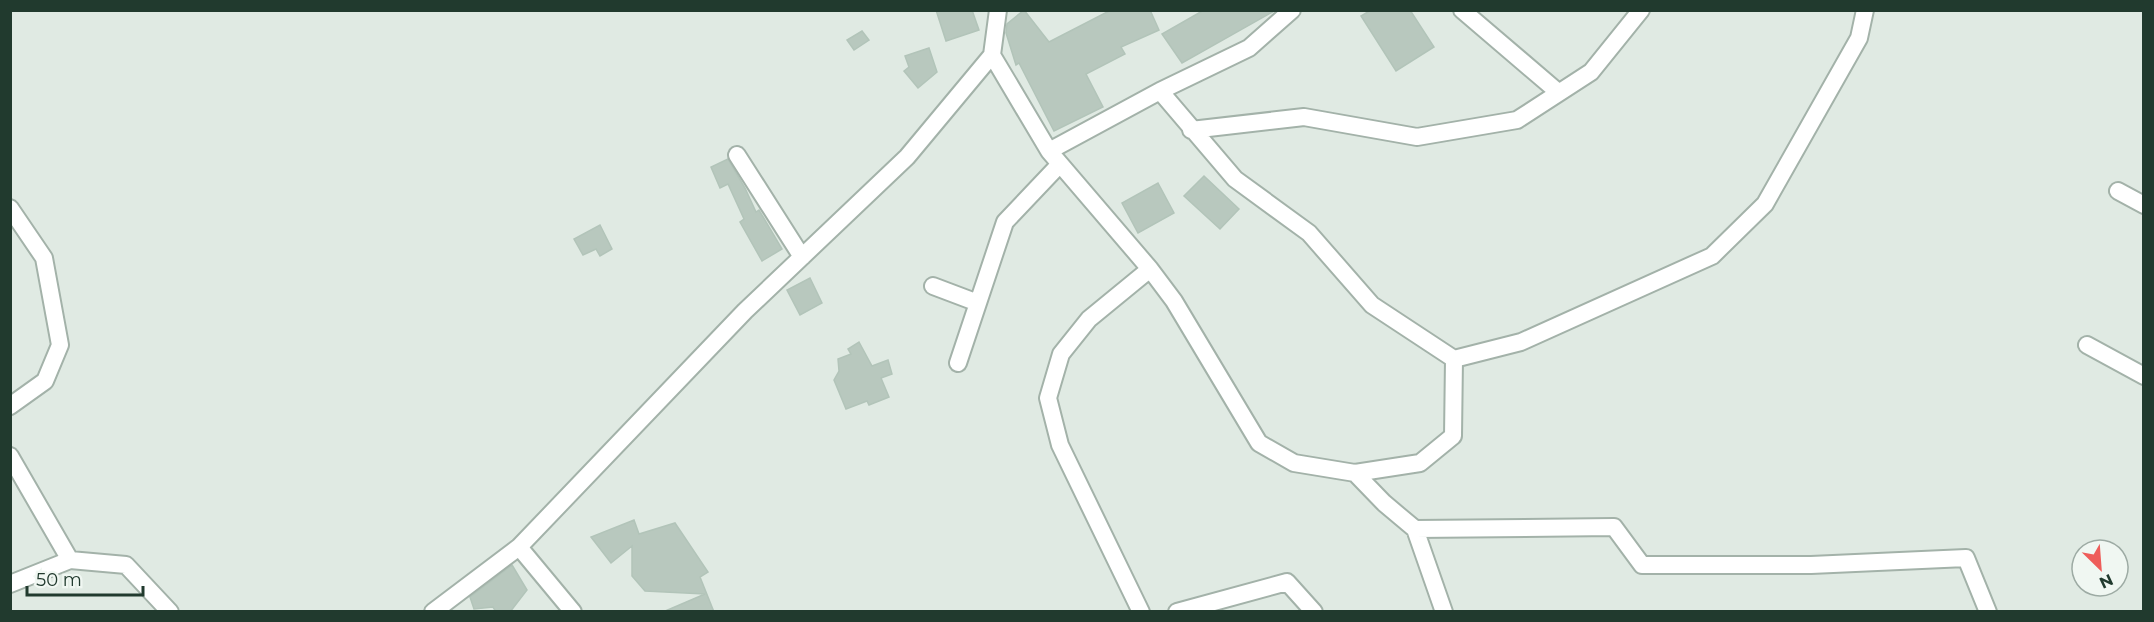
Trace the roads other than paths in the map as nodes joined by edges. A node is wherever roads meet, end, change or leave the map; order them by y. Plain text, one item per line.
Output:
1 (998, 10) edge
2 (1292, 10) edge
3 (1462, 10) edge
4 (1641, 10) edge
5 (1865, 10) edge
6 (992, 55) junction
7 (1160, 91) junction
8 (1558, 92) junction
9 (1191, 130) junction
10 (737, 155) dead end
11 (1055, 158) junction
12 (2118, 191) dead end
13 (2144, 205) edge
14 (10, 208) edge
15 (801, 257) junction
16 (1150, 269) junction
17 (933, 286) dead end
18 (978, 303) junction
19 (2087, 345) dead end
20 (1454, 359) junction
21 (958, 363) dead end
22 (2144, 376) edge
23 (10, 406) edge
24 (10, 456) edge
25 (1355, 473) junction
26 (1416, 530) junction
27 (519, 548) junction
28 (70, 560) junction
29 (10, 584) edge
30 (170, 612) edge
31 (433, 612) edge
32 (573, 612) edge
33 (1142, 612) edge
34 (1177, 612) edge
35 (1314, 612) edge
36 (1444, 612) edge
37 (1988, 612) edge

1 - 6 street
2 - 7 street
3 - 8 street
4 - 8 street
5 - 20 street
6 - 11 street
6 - 15 street
7 - 9 street
7 - 11 street
8 - 9 street
9 - 20 street
10 - 15 street
11 - 16 street
11 - 18 street
12 - 13 street
14 - 23 street
15 - 27 street
16 - 25 street
16 - 33 street
17 - 18 street
18 - 21 street
19 - 22 street
20 - 25 street
24 - 28 street
25 - 26 street
26 - 36 street
26 - 37 street
27 - 31 street
27 - 32 street
28 - 29 street
28 - 30 street
34 - 35 street

